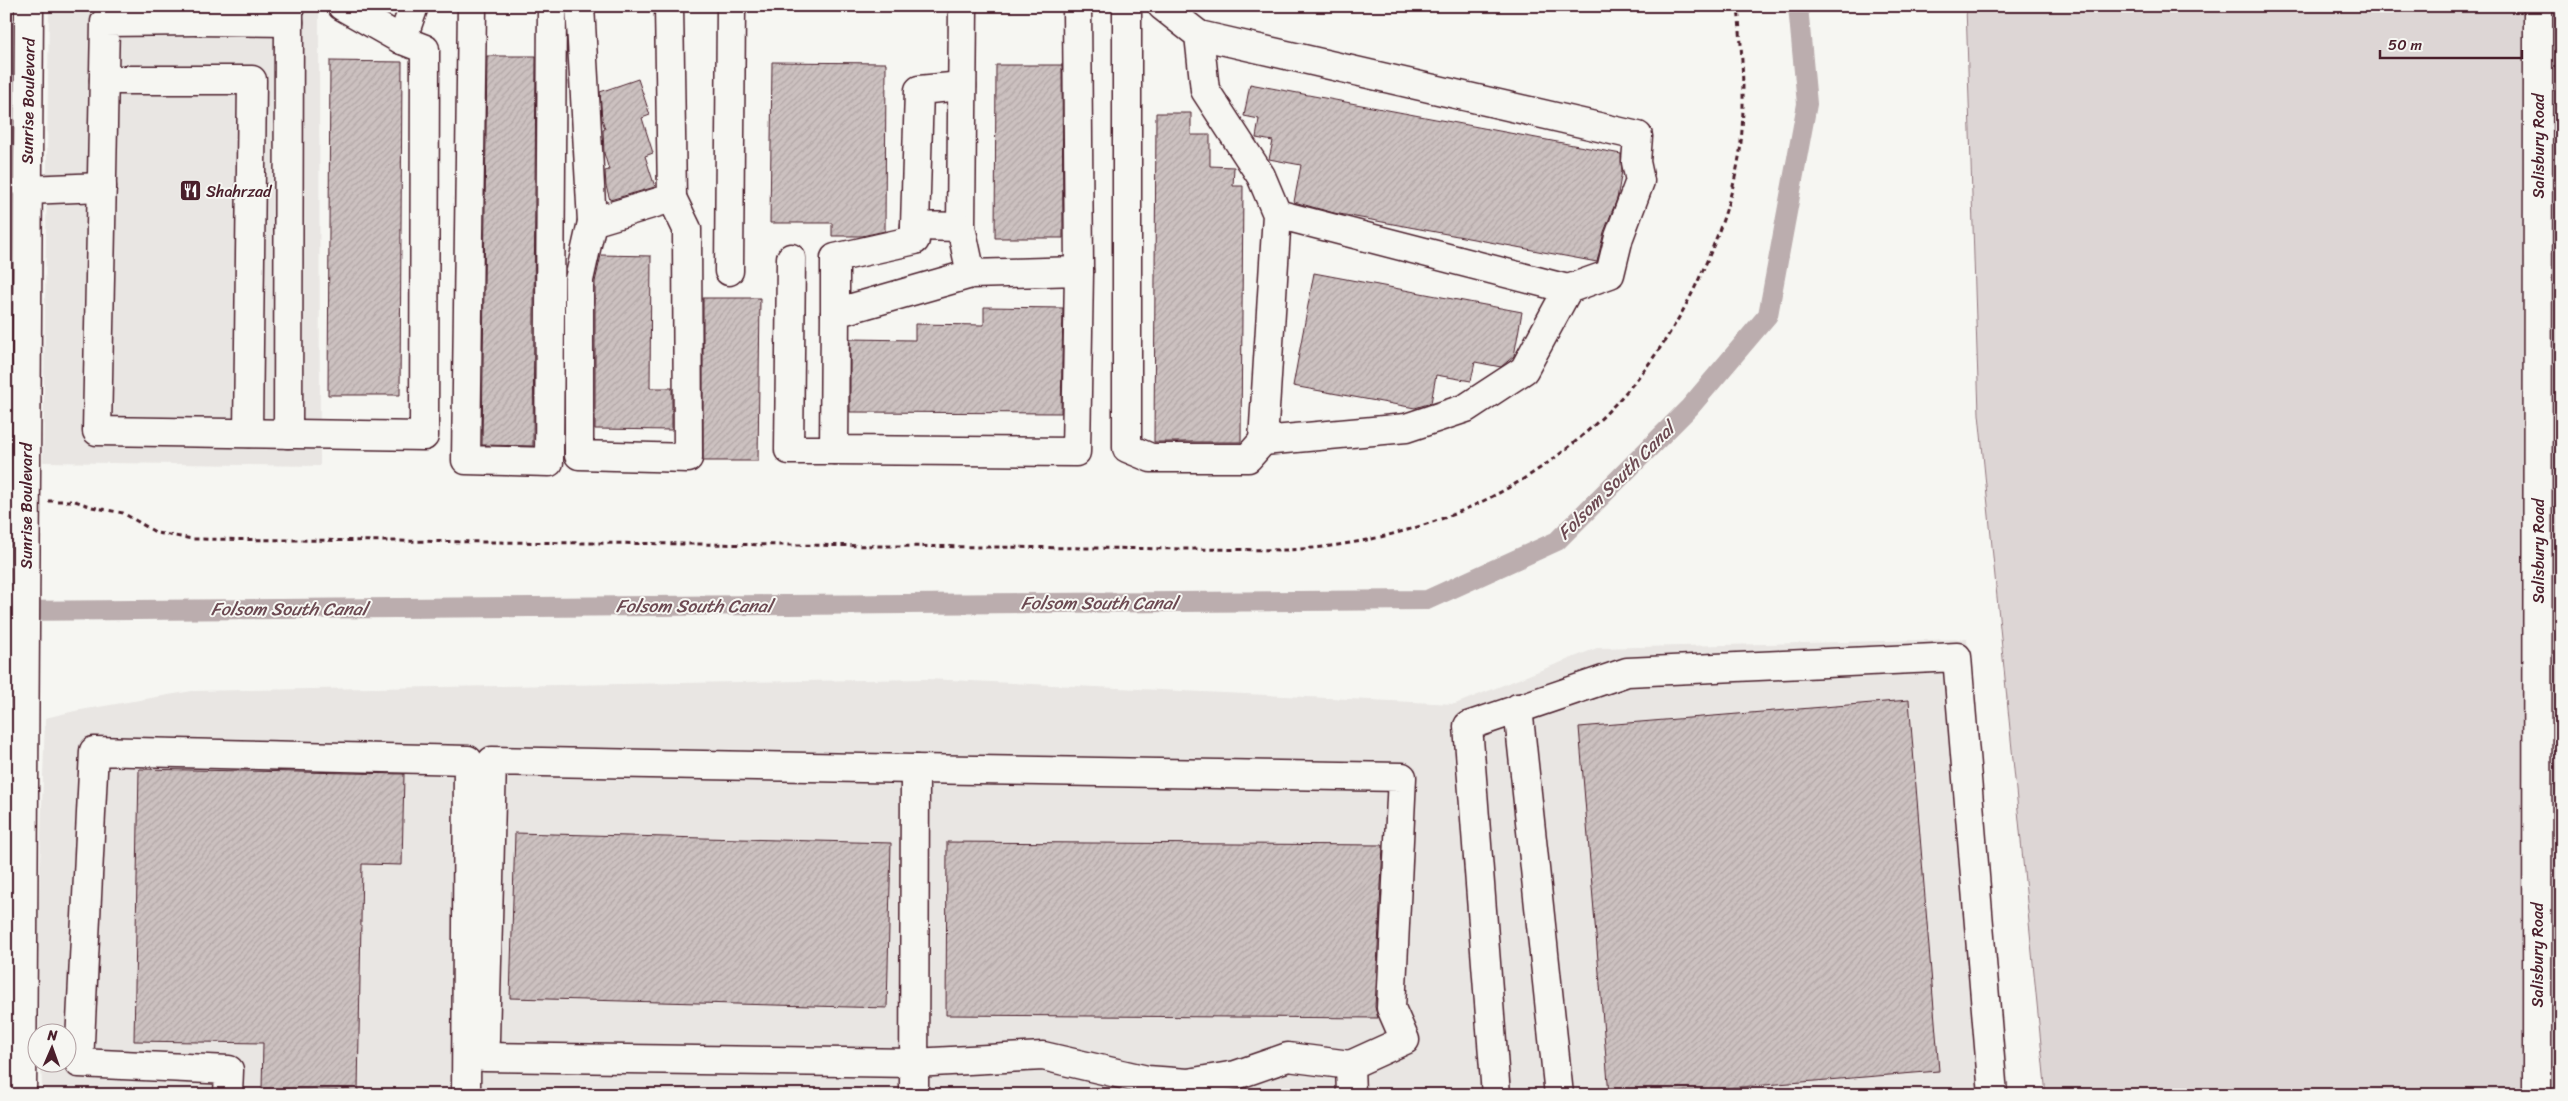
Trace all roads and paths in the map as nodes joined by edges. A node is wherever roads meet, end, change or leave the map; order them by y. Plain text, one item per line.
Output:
1 (29, 6) edge
2 (342, 6) edge
3 (414, 6) edge
4 (472, 6) edge
5 (552, 6) edge
6 (580, 6) edge
7 (669, 6) edge
8 (731, 6) edge
9 (963, 6) edge
10 (1077, 6) edge
11 (1127, 6) edge
12 (1162, 6) edge
13 (2538, 6) edge
14 (197, 14) edge
15 (289, 14) edge
16 (1199, 35) junction
17 (402, 40) junction
18 (104, 80) junction
19 (252, 80) junction
20 (289, 81) junction
21 (962, 86) junction
22 (102, 187) junction
23 (27, 190) junction
24 (672, 198) junction
25 (1277, 214) junction
26 (592, 222) junction
27 (916, 226) junction
28 (961, 226) junction
29 (791, 258) dead end
30 (729, 271) dead end
31 (1079, 271) junction
32 (971, 274) junction
33 (1568, 289) junction
34 (835, 313) junction
35 (248, 433) junction
36 (288, 434) junction
37 (1263, 441) junction
38 (834, 450) junction
39 (1518, 708) junction
40 (915, 769) junction
41 (484, 1057) junction
42 (914, 1062) junction
43 (1350, 1065) junction
44 (22, 1095) edge
45 (228, 1095) edge
46 (466, 1095) edge
47 (483, 1095) edge
48 (914, 1095) edge
49 (1351, 1095) edge
50 (1496, 1095) edge
51 (1559, 1095) edge
52 (1993, 1095) edge
53 (2537, 1095) edge

1 - 23 main road, Sunrise Boulevard
2 - 17 main road
3 - 17 main road
4 - 5 main road
6 - 26 main road
7 - 24 main road
8 - 30 main road
9 - 21 main road
10 - 31 main road
11 - 37 main road
12 - 16 main road
13 - 53 main road, Salisbury Road
14 - 15 main road
14 - 18 main road
15 - 20 main road
16 - 25 main road
16 - 33 main road
17 - 36 main road
18 - 19 main road
18 - 22 main road
19 - 20 main road
19 - 35 main road
20 - 36 main road
21 - 27 main road
21 - 28 main road
22 - 23 main road
22 - 35 main road
23 - 44 main road, Sunrise Boulevard
24 - 26 main road
24 - 26 main road
25 - 33 main road
25 - 37 main road
27 - 28 main road
27 - 34 main road
28 - 32 main road
29 - 38 main road
31 - 32 main road
31 - 38 main road
32 - 34 main road
33 - 37 main road
34 - 38 main road
35 - 36 main road
39 - 50 main road
39 - 51 main road
39 - 52 main road
40 - 41 main road
40 - 42 main road
40 - 43 main road
41 - 42 main road
41 - 47 main road
42 - 43 main road
42 - 48 main road
43 - 49 main road
45 - 46 main road

